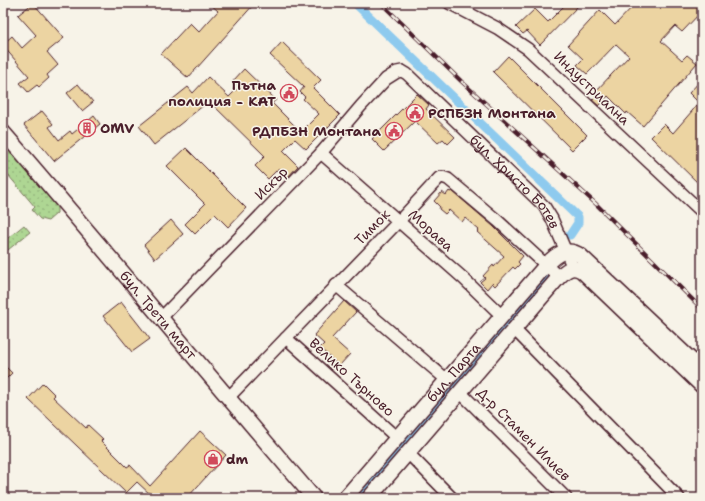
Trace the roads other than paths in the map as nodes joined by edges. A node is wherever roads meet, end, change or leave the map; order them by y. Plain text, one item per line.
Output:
1 (449, 3) edge
2 (402, 71) joint
3 (3, 132) edge
4 (321, 153) junction
5 (702, 212) edge
6 (399, 221) junction
7 (566, 251) junction
8 (546, 265) junction
9 (573, 268) junction
10 (559, 277) junction
11 (336, 285) junction
12 (502, 316) junction
13 (161, 318) junction
14 (514, 329) junction
15 (286, 338) junction
16 (702, 370) edge
17 (447, 380) junction
18 (702, 386) edge
19 (460, 392) junction
20 (228, 398) junction
21 (397, 438) junction
22 (408, 453) junction
23 (314, 498) edge
24 (345, 498) edge
25 (369, 498) edge
26 (452, 498) edge
27 (566, 498) edge
28 (680, 498) edge

1 - 5 street, Индустриална
2 - 4 street, Искър
2 - 7 street, бул. Христо Ботев
3 - 13 main road, бул. Трети март
4 - 6 street, Морава
4 - 13 street, Искър
6 - 8 street, Тимок
6 - 11 street, Тимок
6 - 12 street, Морава
7 - 8 main road, бул. Парта
7 - 9 street, бул. Христо Ботев
7 - 16 main road
8 - 10 street
8 - 12 main road, бул. Парта
9 - 10 main road, бул. Парта
9 - 18 main road
10 - 14 main road, бул. Парта
11 - 15 street, Тимок
11 - 17 street
12 - 17 main road, бул. Парта
13 - 20 main road, бул. Трети март
14 - 19 main road, бул. Парта
14 - 28 street
15 - 20 street, Тимок
15 - 21 street, Велико Търново
17 - 21 main road, бул. Парта
19 - 22 main road, бул. Парта
19 - 27 street, Д-р Стамен Илиев
20 - 23 main road, бул. Трети март
21 - 24 main road, бул. Парта
22 - 25 main road, бул. Парта
22 - 26 street

